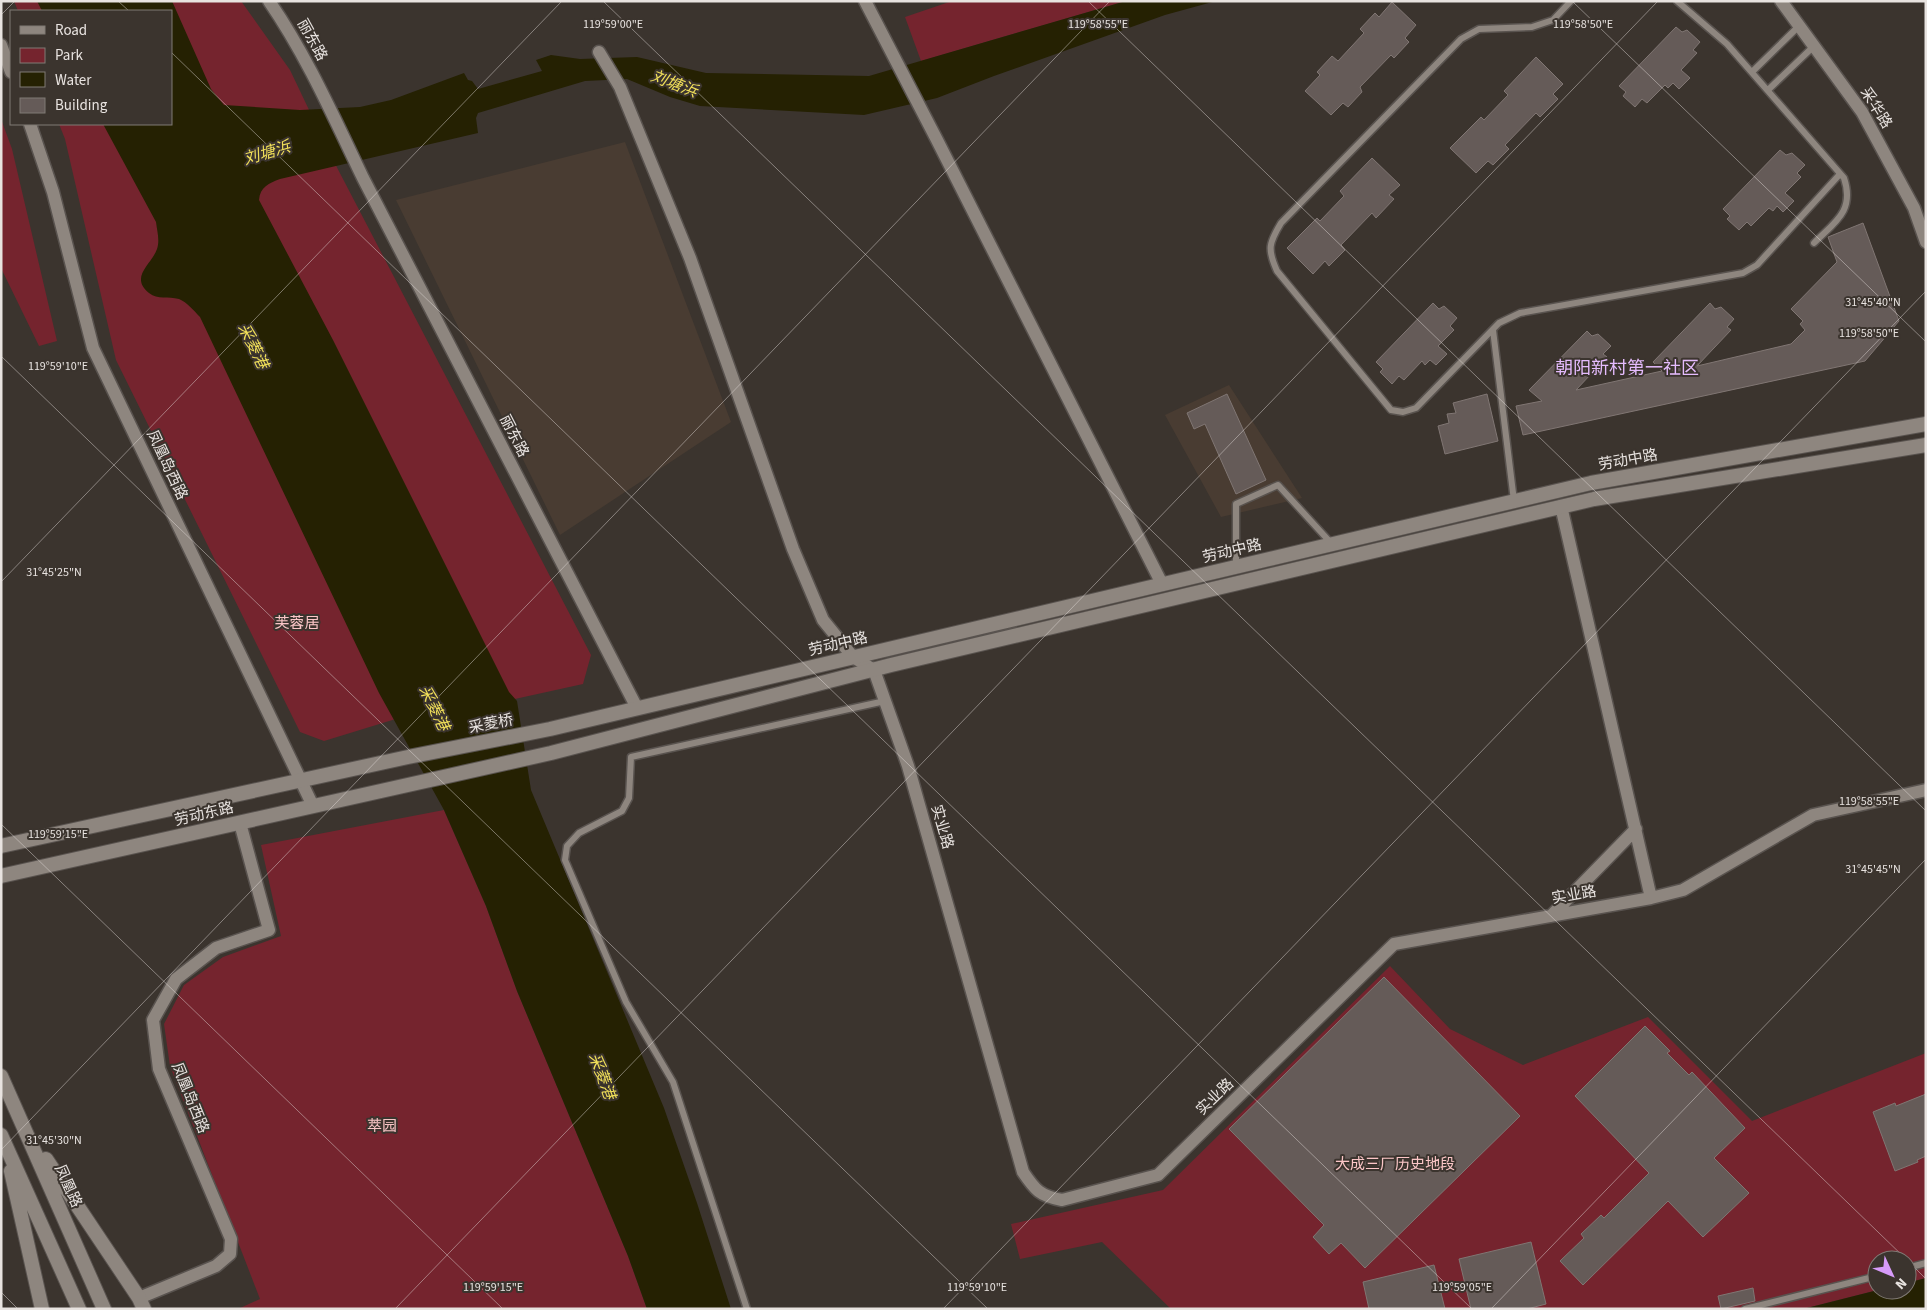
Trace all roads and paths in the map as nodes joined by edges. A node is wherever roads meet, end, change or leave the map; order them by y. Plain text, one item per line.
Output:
1 (269, 1) edge
2 (864, 1) edge
3 (1571, 1) edge
4 (1677, 1) edge
5 (1781, 1) edge
6 (1800, 26) junction
7 (1, 45) edge
8 (1814, 46) junction
9 (599, 52) dead end
10 (10, 69) edge
11 (1752, 72) junction
12 (1768, 90) junction
13 (30, 125) edge
14 (1840, 174) junction
15 (1926, 242) edge
16 (1814, 243) dead end
17 (1493, 330) junction
18 (1926, 424) edge
19 (1926, 445) edge
20 (1514, 501) junction
21 (1561, 506) junction
22 (1332, 544) junction
23 (1236, 567) junction
24 (1162, 584) junction
25 (853, 657) junction
26 (874, 670) junction
27 (884, 701) junction
28 (637, 708) junction
29 (550, 729) joint
30 (408, 757) joint
31 (299, 781) junction
32 (1926, 790) edge
33 (313, 806) junction
34 (240, 823) junction
35 (1636, 829) junction
36 (1, 846) edge
37 (1, 876) edge
38 (1651, 898) junction
39 (1551, 916) junction
40 (1, 1076) edge
41 (26, 1130) junction
42 (3, 1138) edge
43 (1867, 1278) edge
44 (142, 1303) edge
45 (42, 1309) edge
46 (79, 1309) edge
47 (104, 1309) edge
48 (747, 1309) edge
49 (1745, 1309) edge

1 - 28 street, 丽东路
2 - 24 street
3 - 17 lane
4 - 11 lane
5 - 6 street, 采华路
6 - 8 street, 采华路
6 - 11 lane
7 - 10 street
8 - 12 lane
8 - 15 street, 采华路
9 - 25 street
11 - 12 lane
12 - 14 lane
13 - 31 street, 凤凰岛西路
14 - 16 lane
14 - 17 lane
17 - 20 lane
18 - 20 main road, 劳动中路
19 - 21 main road
20 - 22 main road, 劳动中路
21 - 26 main road
21 - 35 street
22 - 23 main road, 劳动中路
22 - 23 lane
23 - 24 main road, 劳动中路
24 - 25 main road, 劳动中路
25 - 26 street
25 - 28 main road, 劳动中路
26 - 27 street, 实业路
26 - 33 main road, 劳动东路
27 - 39 street, 实业路
27 - 48 lane
28 - 29 main road, 劳动中路
29 - 30 main road, 采菱桥
30 - 31 main road, 劳动东路
31 - 33 street, 凤凰岛西路
31 - 36 main road, 劳动东路
32 - 38 street, 实业路
33 - 34 main road, 劳动东路
34 - 37 main road, 劳动东路
34 - 44 street, 凤凰岛西路
35 - 38 street
35 - 39 street
38 - 39 street, 实业路
40 - 41 main road, 凤凰路
41 - 44 main road
41 - 47 main road, 凤凰路
42 - 45 main road
42 - 46 main road
43 - 49 lane

